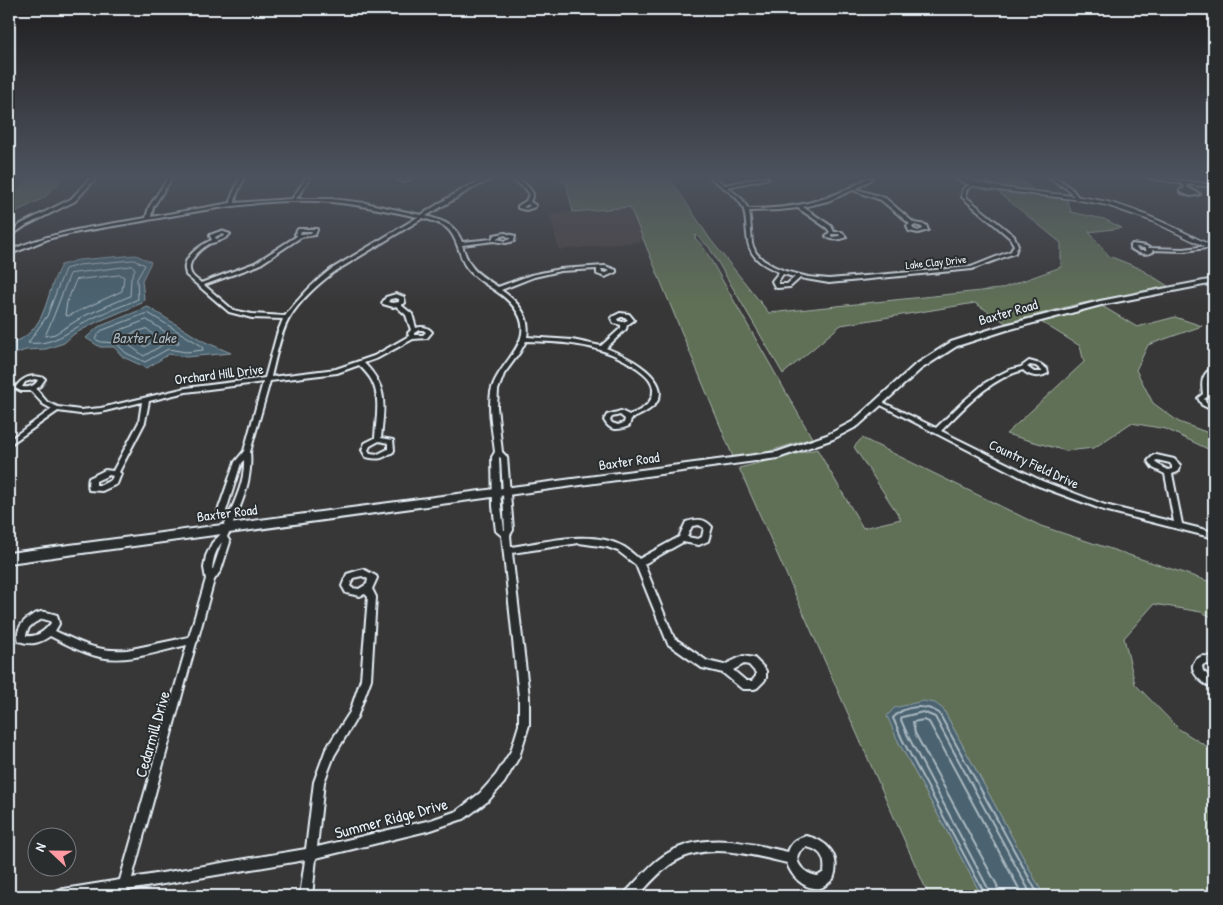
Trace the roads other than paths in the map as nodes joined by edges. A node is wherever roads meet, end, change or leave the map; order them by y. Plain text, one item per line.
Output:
1 (32, 220) edge
2 (141, 220) edge
3 (417, 220) edge
4 (429, 220) edge
5 (748, 220) edge
6 (820, 220) edge
7 (908, 220) edge
8 (991, 220) edge
9 (1155, 220) edge
10 (912, 224) dead end
11 (832, 232) dead end
12 (9, 236) edge
13 (300, 236) dead end
14 (214, 239) dead end
15 (494, 240) dead end
16 (10, 244) edge
17 (459, 244) junction
18 (1212, 247) edge
19 (17, 249) junction
20 (1150, 249) dead end
21 (9, 253) edge
22 (599, 269) dead end
23 (782, 272) junction
24 (795, 276) junction
25 (1214, 281) edge
26 (200, 285) junction
27 (498, 289) junction
28 (398, 305) dead end
29 (286, 318) junction
30 (624, 324) dead end
31 (414, 330) junction
32 (412, 337) junction
33 (525, 339) junction
34 (603, 348) junction
35 (361, 364) junction
36 (1025, 368) dead end
37 (1214, 369) edge
38 (268, 381) junction
39 (32, 388) dead end
40 (1206, 395) junction
41 (1214, 397) edge
42 (146, 400) junction
43 (880, 403) junction
44 (57, 409) junction
45 (1214, 409) edge
46 (628, 418) dead end
47 (937, 431) junction
48 (378, 439) dead end
49 (9, 443) edge
50 (246, 452) junction
51 (115, 473) dead end
52 (1168, 473) dead end
53 (501, 494) junction
54 (1179, 526) junction
55 (226, 528) junction
56 (1214, 535) edge
57 (682, 539) dead end
58 (508, 550) junction
59 (9, 558) edge
60 (639, 564) junction
61 (367, 589) dead end
62 (49, 632) dead end
63 (194, 640) junction
64 (1214, 661) edge
65 (725, 669) dead end
66 (1214, 685) edge
67 (309, 854) junction
68 (792, 858) dead end
69 (124, 884) junction
70 (58, 896) edge
71 (120, 896) edge
72 (306, 896) edge
73 (630, 896) edge

1 - 12 street
2 - 19 street
3 - 29 street, Cedarmill Drive
4 - 17 street
5 - 23 street
6 - 11 street
7 - 10 street
8 - 24 street, Lake Clay Drive
9 - 18 street
13 - 26 street
14 - 26 street
15 - 17 street
16 - 19 street
17 - 27 street
18 - 20 street
19 - 21 street
22 - 27 street
23 - 24 street
23 - 24 street
25 - 43 main road, Baxter Road
26 - 29 street
27 - 33 street
28 - 31 street, Orchard Hill Drive
29 - 38 street, Cedarmill Drive
30 - 34 street
31 - 32 street
31 - 32 street, Orchard Hill Drive
32 - 35 street, Orchard Hill Drive
33 - 34 street
33 - 53 street, Summer Ridge Drive
34 - 46 street
35 - 38 street, Orchard Hill Drive
35 - 48 street
36 - 47 street
37 - 40 street
38 - 42 street, Orchard Hill Drive
38 - 50 street, Cedarmill Drive
39 - 44 street
40 - 41 street
40 - 45 street
42 - 44 street, Orchard Hill Drive
42 - 51 street
43 - 47 street, Country Field Drive
43 - 53 main road, Baxter Road
44 - 49 street
47 - 54 street, Country Field Drive
50 - 55 street, Cedarmill Drive
50 - 55 street, Cedarmill Drive
52 - 54 street
53 - 55 main road, Baxter Road
53 - 58 street, Summer Ridge Drive
54 - 56 street, Country Field Drive
55 - 59 main road, Baxter Road
55 - 63 street, Cedarmill Drive
57 - 60 street
58 - 60 street
58 - 67 street, Summer Ridge Drive
60 - 65 street
61 - 67 street
62 - 63 street
63 - 69 street, Cedarmill Drive
64 - 66 street
67 - 69 street, Summer Ridge Drive
67 - 72 street
68 - 73 street
69 - 70 street, Summer Ridge Drive
69 - 71 street, Cedarmill Drive

